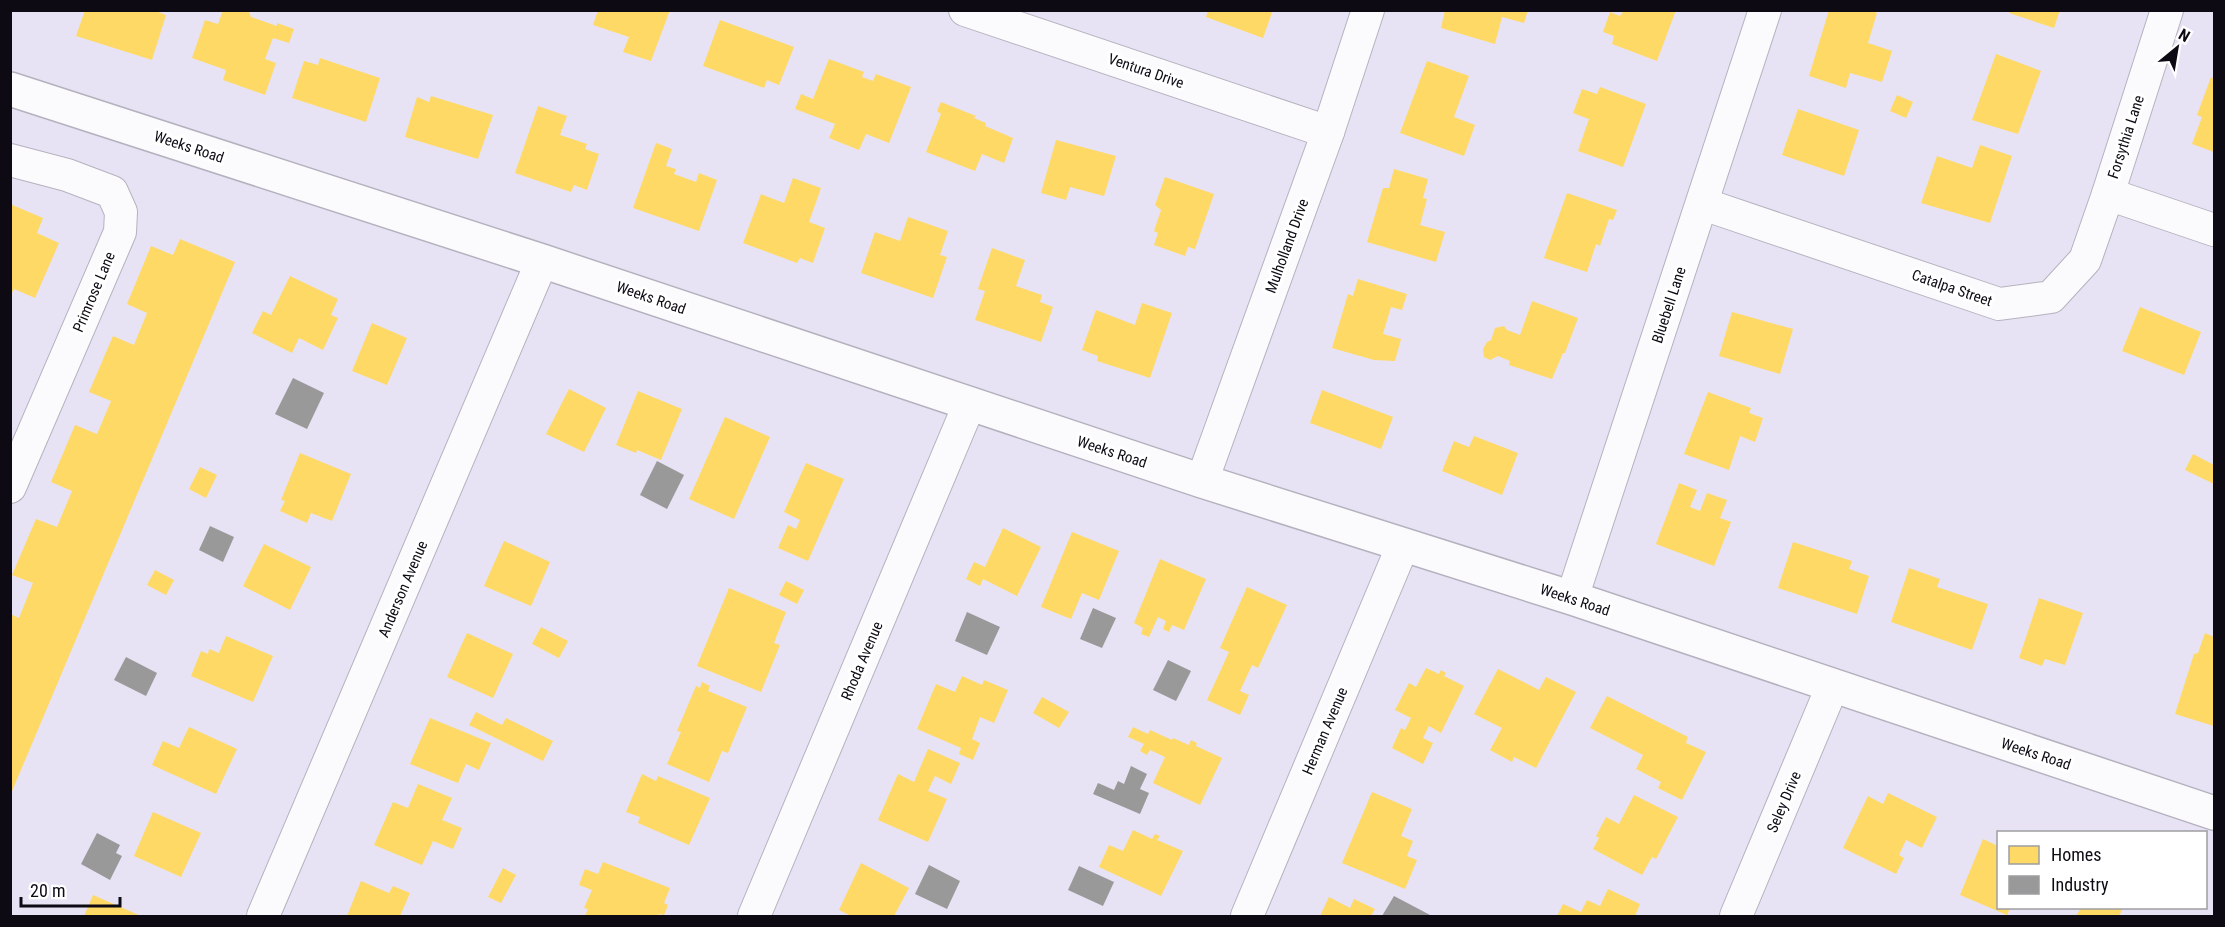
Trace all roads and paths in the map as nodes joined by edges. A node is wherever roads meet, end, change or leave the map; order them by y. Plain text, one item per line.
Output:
1 (965, 10) edge
2 (1368, 10) edge
3 (1765, 10) edge
4 (2167, 10) edge
5 (10, 89) edge
6 (1328, 132) junction
7 (10, 160) edge
8 (2108, 194) junction
9 (1703, 204) junction
10 (2214, 230) edge
11 (542, 261) junction
12 (969, 405) junction
13 (1202, 481) junction
14 (10, 487) edge
15 (1403, 545) junction
16 (1572, 598) junction
17 (1832, 687) junction
18 (2214, 813) edge
19 (263, 916) edge
20 (754, 916) edge
21 (1247, 916) edge
22 (1736, 916) edge

1 - 6 street, Ventura Drive
2 - 6 street, Mulholland Drive
3 - 9 street, Bluebell Lane
4 - 8 street, Forsythia Lane
5 - 11 street, Weeks Road
6 - 13 street, Mulholland Drive
7 - 14 street, Primrose Lane
8 - 9 street, Catalpa Street
8 - 10 street
9 - 16 street, Bluebell Lane
11 - 12 street, Weeks Road
11 - 19 street, Anderson Avenue
12 - 13 street, Weeks Road
12 - 20 street, Rhoda Avenue
13 - 15 street, Weeks Road
15 - 16 street, Weeks Road
15 - 21 street, Herman Avenue
16 - 17 street, Weeks Road
17 - 18 street, Weeks Road
17 - 22 street, Seley Drive

